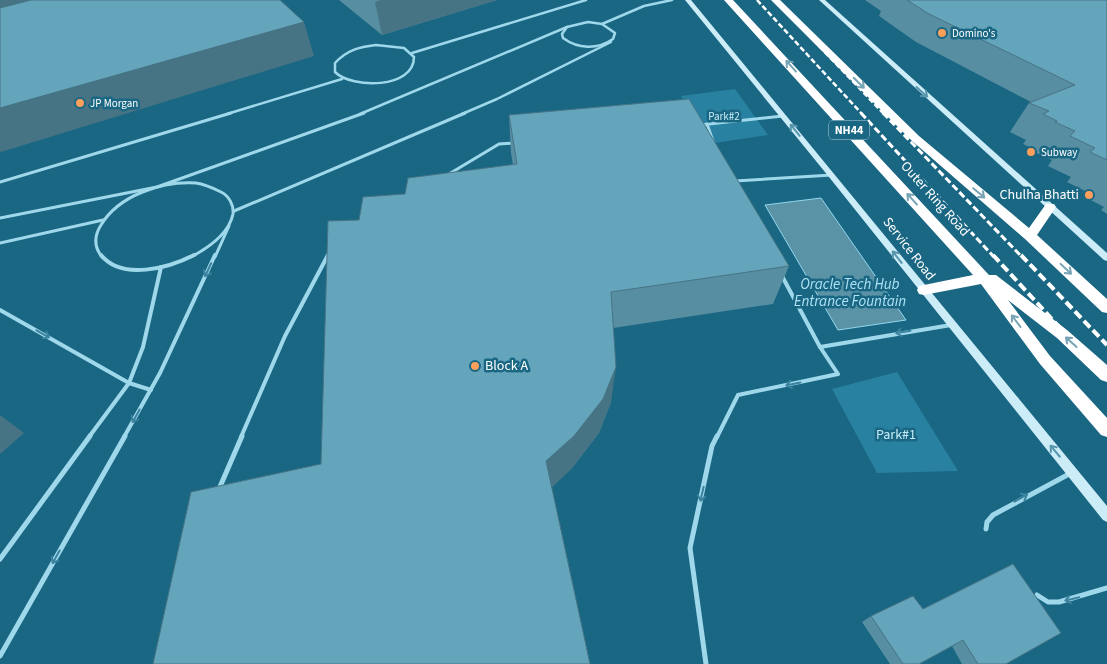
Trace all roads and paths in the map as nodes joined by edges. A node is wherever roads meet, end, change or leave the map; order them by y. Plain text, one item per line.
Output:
1 (586, 0) edge
2 (672, 0) edge
3 (688, 0) edge
4 (728, 0) edge
5 (775, 0) edge
6 (822, 0) edge
7 (602, 24) junction
8 (568, 27) junction
9 (611, 42) junction
10 (412, 54) junction
11 (342, 79) junction
12 (784, 116) junction
13 (707, 124) junction
14 (698, 125) edge
15 (714, 142) edge
16 (519, 143) edge
17 (448, 175) edge
18 (832, 175) junction
19 (0, 182) edge
20 (157, 188) junction
21 (736, 190) edge
22 (1050, 207) junction
23 (234, 211) junction
24 (0, 218) edge
25 (104, 220) junction
26 (229, 226) junction
27 (1030, 236) junction
28 (0, 243) edge
29 (330, 252) edge
30 (1107, 258) edge
31 (968, 261) junction
32 (161, 267) junction
33 (778, 268) edge
34 (984, 278) junction
35 (924, 290) junction
36 (1107, 308) edge
37 (0, 310) edge
38 (951, 325) junction
39 (820, 347) junction
40 (1107, 375) edge
41 (129, 383) junction
42 (151, 390) junction
43 (1107, 430) edge
44 (1072, 472) junction
45 (216, 496) edge
46 (1107, 516) edge
47 (986, 529) dead end
48 (0, 559) edge
49 (1107, 588) edge
50 (1037, 595) edge
51 (0, 656) edge
52 (706, 664) edge

1 - 10 lane
2 - 7 lane
3 - 12 street, Service Road
31 -> 4 highway, Outer Ring Road / NH44
5 -> 27 highway, Outer Ring Road / NH44
6 -> 22 street
7 - 8 lane
7 - 9 lane
8 - 9 lane
8 - 20 lane
9 - 23 lane
10 - 11 lane
10 - 11 lane
11 - 19 lane
12 - 13 lane
18 -> 12 street, Service Road
13 - 14 lane
13 - 15 lane
16 - 17 lane
18 - 21 lane
35 -> 18 street, Service Road
20 - 23 lane
20 - 24 lane
20 - 25 lane
22 - 27 highway
22 - 30 street
23 - 26 lane
25 - 28 lane
25 - 32 lane
26 - 32 lane
26 -> 42 lane
27 -> 36 highway, Outer Ring Road / NH44
29 - 45 lane
31 - 34 highway, Outer Ring Road / NH44
40 -> 31 highway
32 - 41 lane
33 - 39 lane
34 - 35 highway
43 -> 34 highway, Outer Ring Road / NH44
35 - 38 street, Service Road
37 -> 41 lane
38 -> 39 lane
44 -> 38 street, Service Road
39 -> 52 lane
41 - 42 lane
41 - 48 lane
42 -> 51 lane
44 - 46 street, Service Road
47 -> 44 lane
49 -> 50 lane

